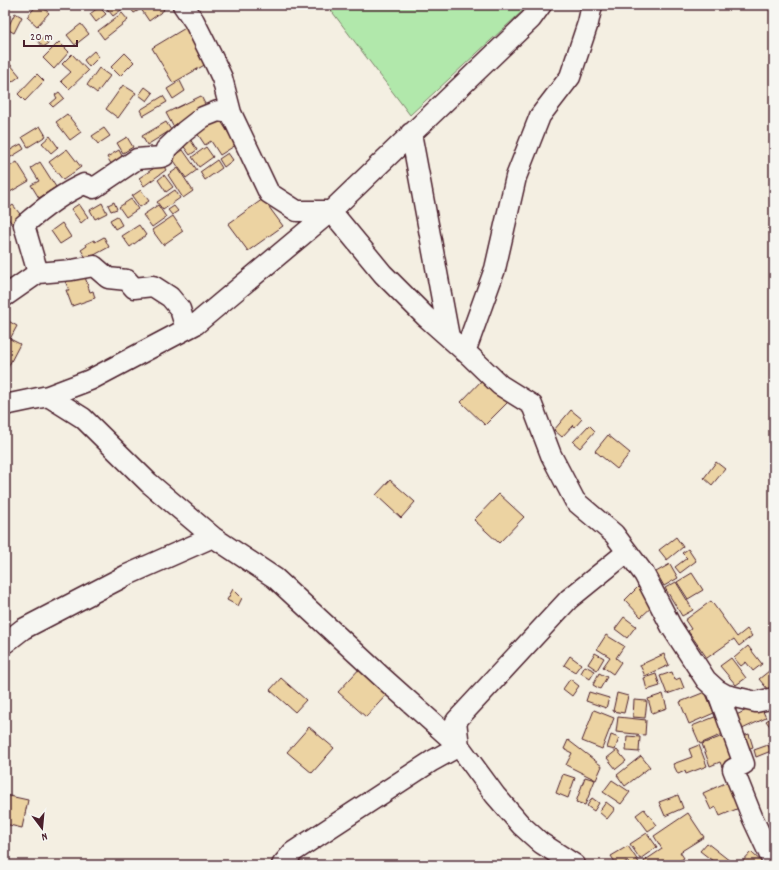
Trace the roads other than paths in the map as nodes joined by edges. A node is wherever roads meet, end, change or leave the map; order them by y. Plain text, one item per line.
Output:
1 (183, 5) edge
2 (541, 5) edge
3 (592, 5) edge
4 (231, 113) junction
5 (412, 133) junction
6 (331, 211) junction
7 (38, 274) junction
8 (5, 296) edge
9 (186, 329) junction
10 (449, 337) junction
11 (465, 352) junction
12 (48, 396) junction
13 (5, 405) edge
14 (214, 537) junction
15 (627, 552) junction
16 (5, 643) edge
17 (717, 690) junction
18 (774, 698) edge
19 (458, 746) junction
20 (774, 864) edge
21 (282, 865) edge
22 (575, 865) edge

1 - 4 street
2 - 5 street
3 - 11 street
4 - 6 street
4 - 7 street
5 - 6 street
5 - 10 street
6 - 9 street
6 - 10 street
7 - 8 street
7 - 9 street
9 - 12 street
10 - 11 street
11 - 15 street
12 - 13 street
12 - 14 street
14 - 16 street
14 - 19 street
15 - 17 street
15 - 19 street
17 - 18 street
17 - 20 street
19 - 21 street
19 - 22 street

